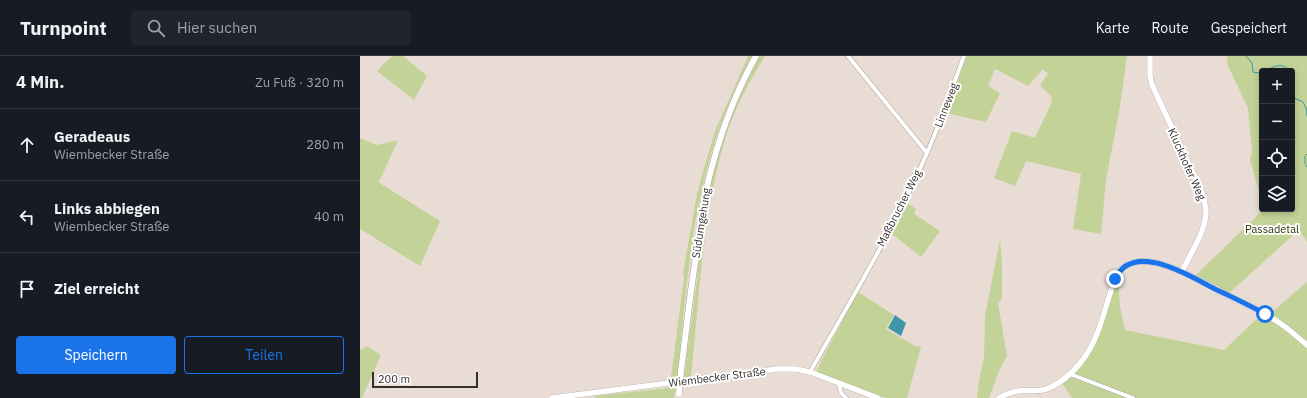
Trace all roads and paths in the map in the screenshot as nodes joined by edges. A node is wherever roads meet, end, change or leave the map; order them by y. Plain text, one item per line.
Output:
1 (756, 56) edge
2 (848, 56) edge
3 (964, 56) edge
4 (1150, 56) edge
5 (927, 153) junction
6 (1182, 271) junction
7 (1307, 345) edge
8 (810, 372) junction
9 (1070, 374) junction
10 (839, 384) junction
11 (678, 396) edge
12 (552, 398) edge
13 (846, 398) edge
14 (878, 398) edge
15 (999, 398) edge
16 (1133, 398) edge

1 - 11 main road, Südumgehung, bridge
2 - 5 street
3 - 5 street, Linneweg
4 - 6 street, Kluckhofer Weg
5 - 8 street, Maßbrucher Weg
6 - 7 street
6 - 9 street
8 - 10 street, Wiembecker Straße
8 - 12 street, Wiembecker Straße
9 - 15 street
9 - 16 street
10 - 13 street
10 - 14 street, Wiembecker Straße

